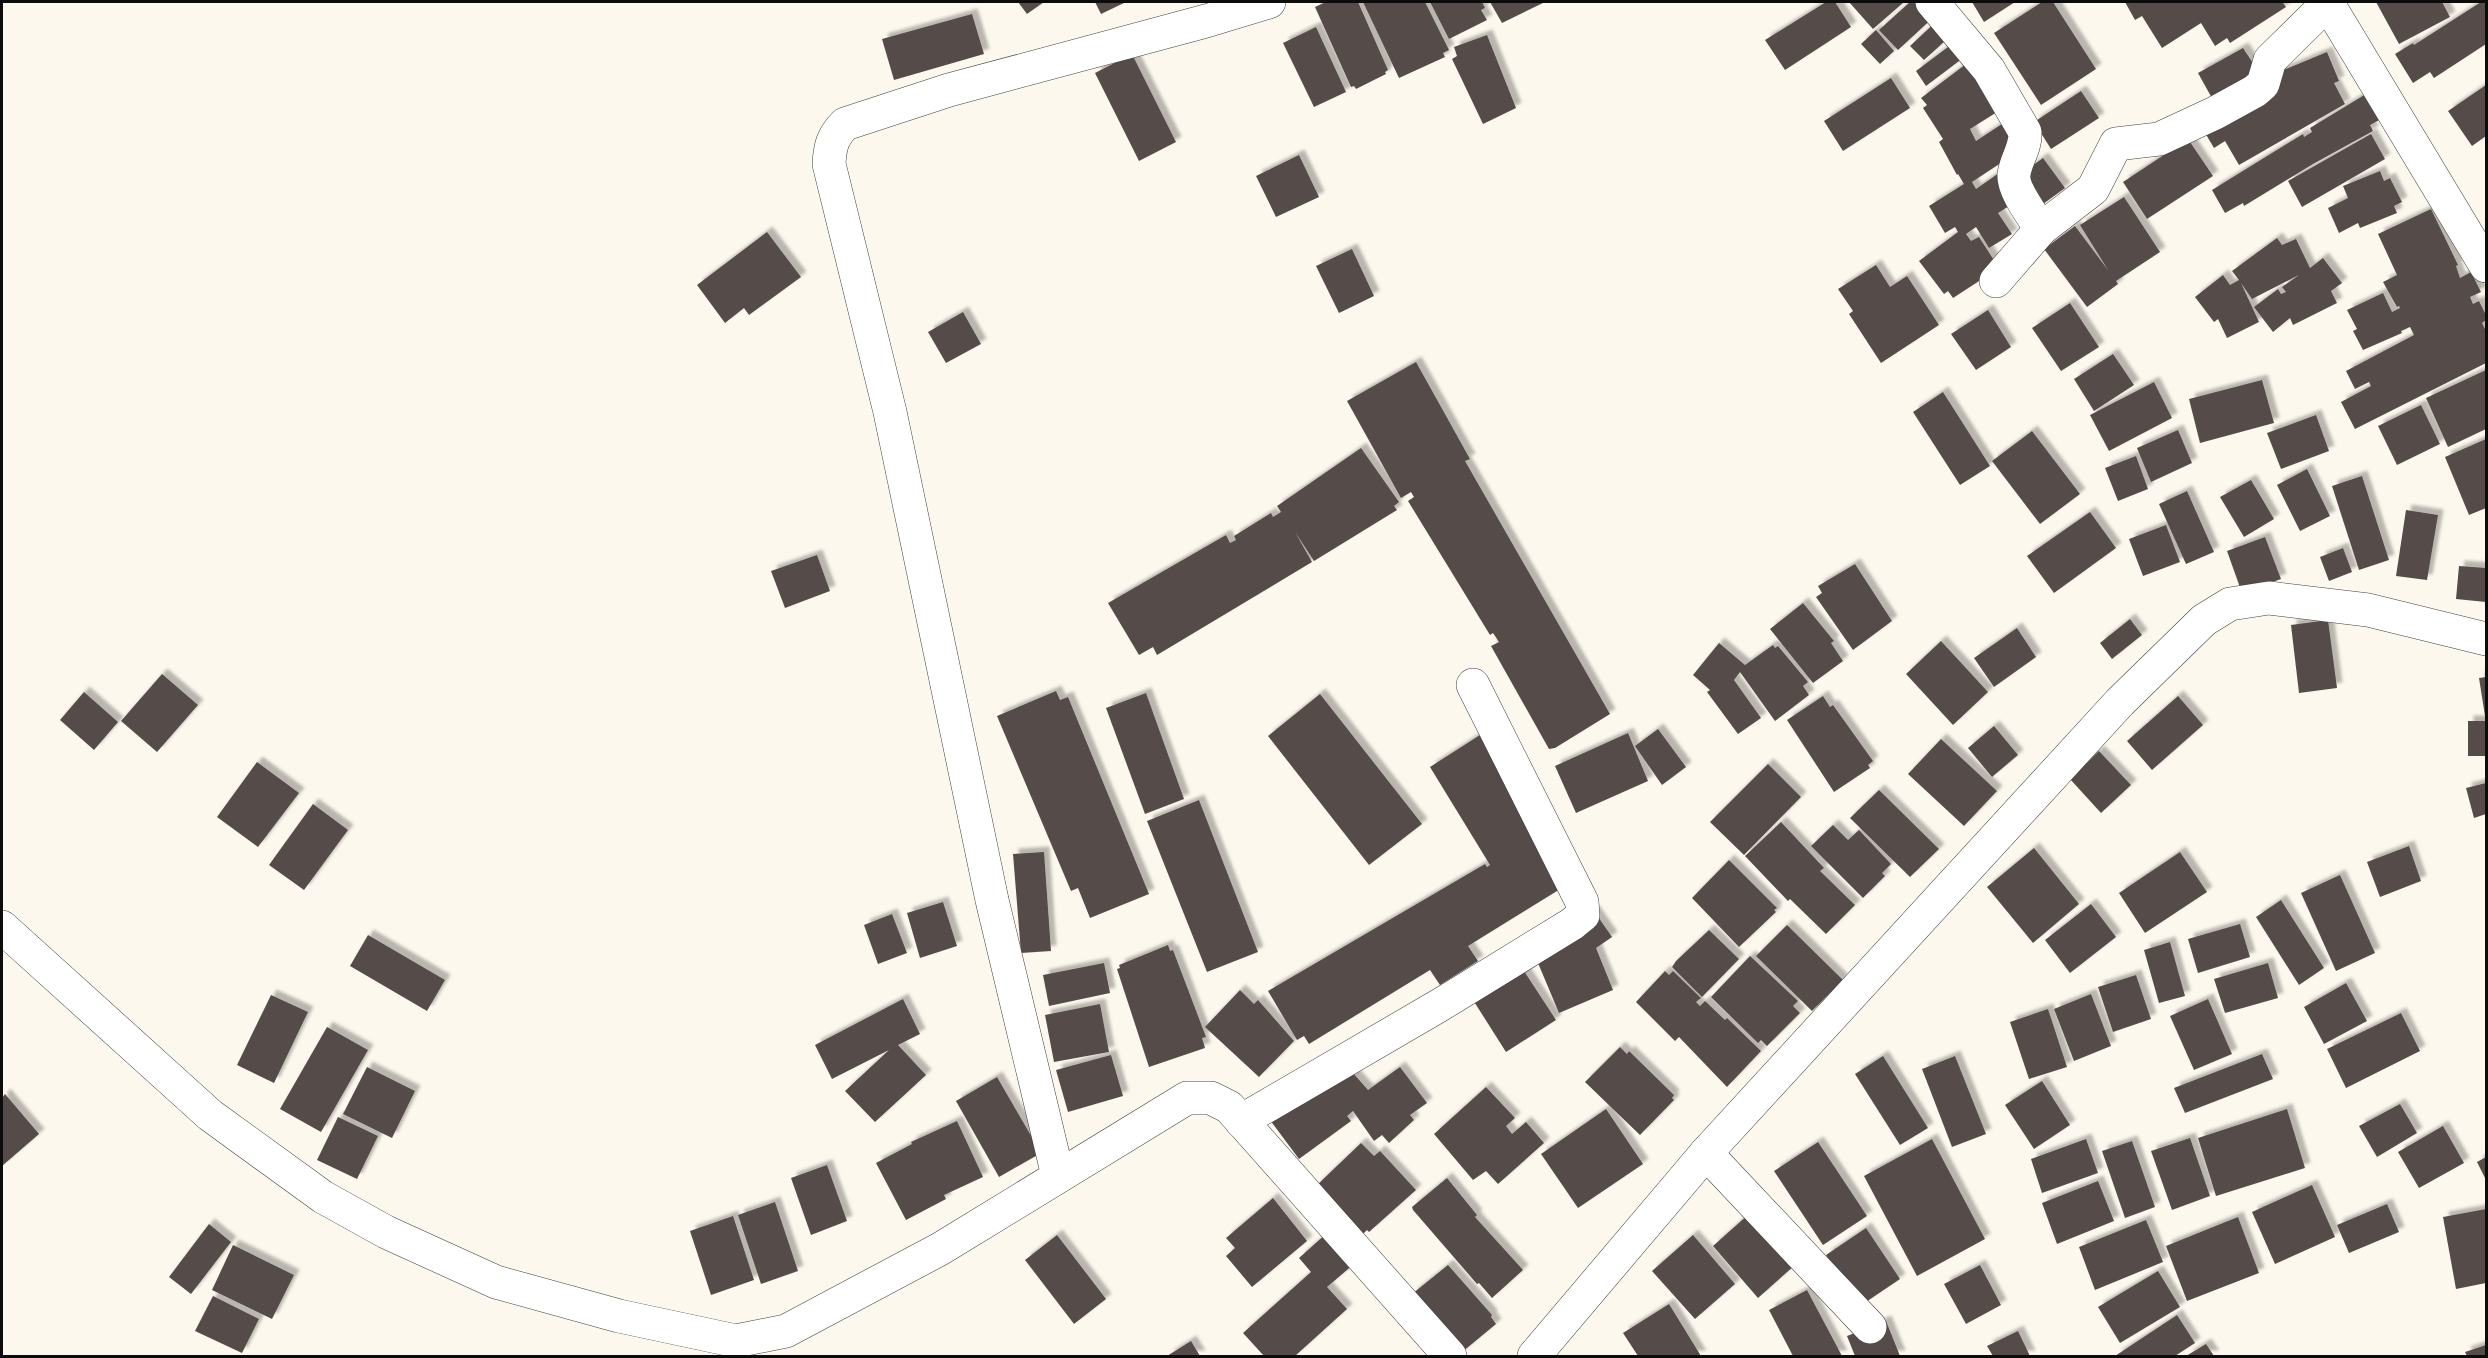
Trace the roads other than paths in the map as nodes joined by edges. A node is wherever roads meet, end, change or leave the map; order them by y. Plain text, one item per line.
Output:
1 (1269, 2) edge
2 (1932, 2) edge
3 (2328, 2) edge
4 (2041, 229) junction
5 (2487, 266) edge
6 (1996, 281) dead end
7 (2487, 639) edge
8 (1473, 685) dead end
9 (2, 927) edge
10 (1241, 1121) junction
11 (1706, 1153) junction
12 (1058, 1176) junction
13 (1870, 1327) dead end
14 (1450, 1356) edge
15 (1534, 1356) edge

1 - 12 street
2 - 4 street
3 - 4 street
3 - 5 street
4 - 6 street
7 - 11 street
8 - 10 street
9 - 12 street
10 - 12 street
10 - 14 street
11 - 13 street
11 - 15 street

